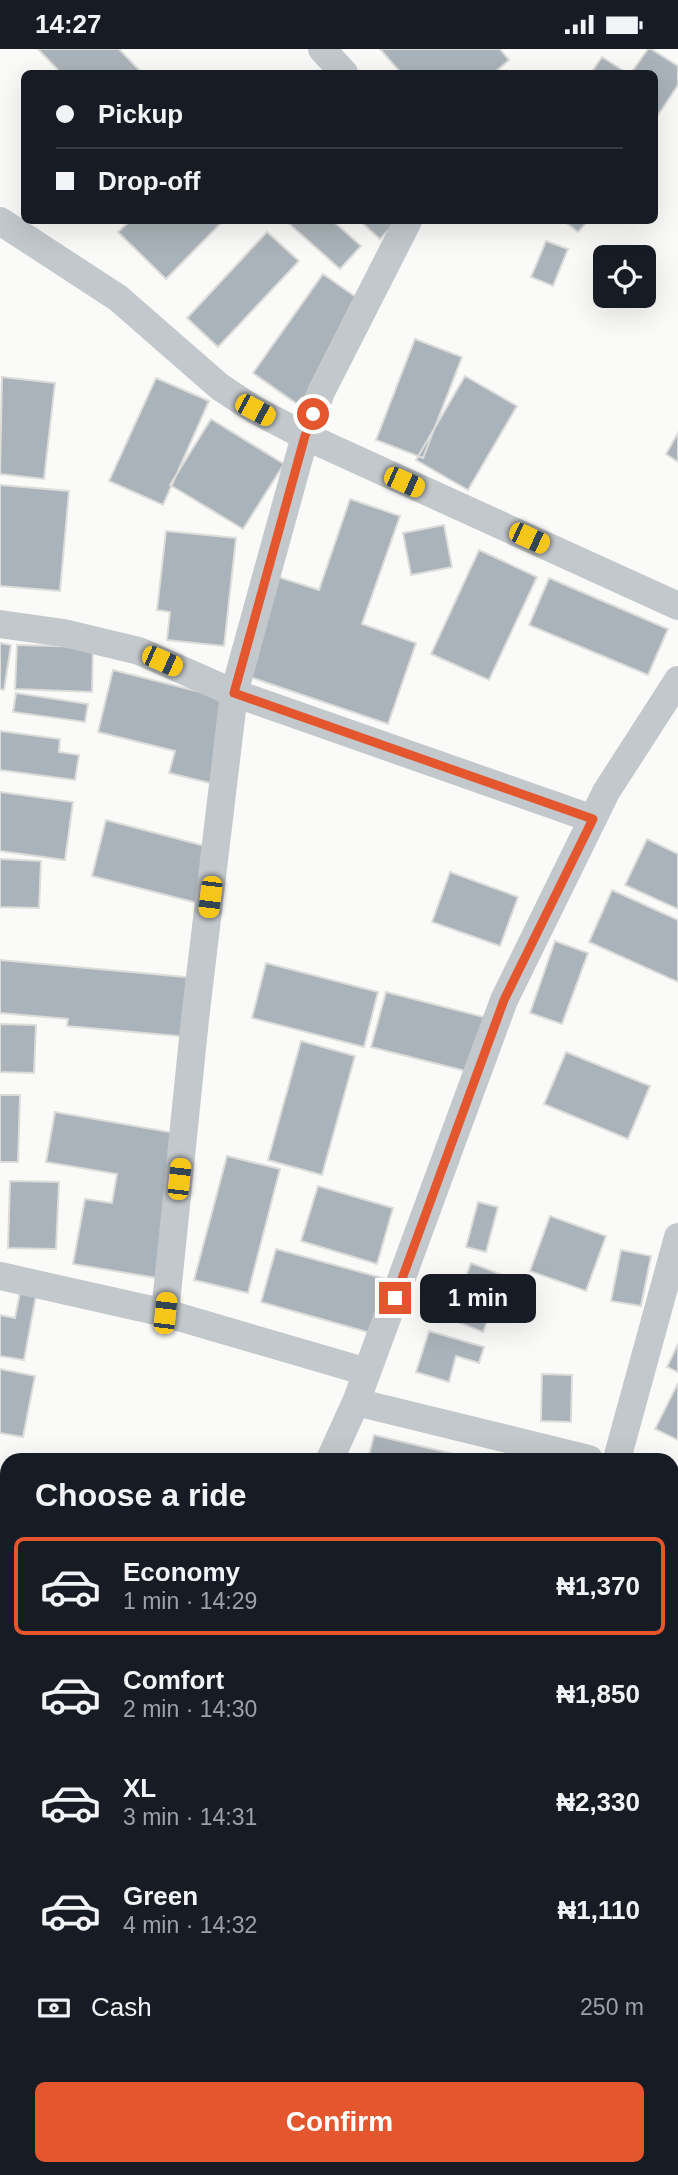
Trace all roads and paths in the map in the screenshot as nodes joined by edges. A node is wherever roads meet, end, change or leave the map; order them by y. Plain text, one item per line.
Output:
1 (322, 49) edge
2 (341, 70) edge
3 (0, 221) edge
4 (406, 224) edge
5 (305, 436) junction
6 (678, 606) edge
7 (0, 624) edge
8 (678, 680) edge
9 (234, 693) junction
10 (593, 819) junction
11 (678, 1237) edge
12 (0, 1276) edge
13 (165, 1313) junction
14 (368, 1372) junction
15 (356, 1402) junction
16 (333, 1453) edge
17 (564, 1453) edge
18 (619, 1453) edge

1 - 2 street
3 - 5 street
4 - 5 street
5 - 6 street
5 - 9 street
7 - 9 street
8 - 10 street
9 - 10 street
9 - 13 street
10 - 14 street
11 - 18 street
12 - 13 street
13 - 14 street
14 - 15 street
15 - 16 street
15 - 17 street

